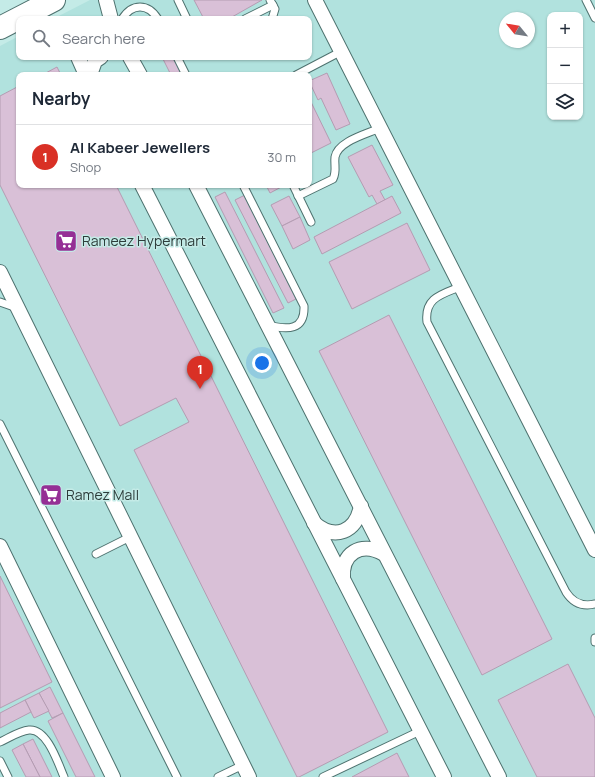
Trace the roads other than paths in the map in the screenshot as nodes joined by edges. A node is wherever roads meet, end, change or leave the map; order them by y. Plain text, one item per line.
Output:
1 (54, 0) edge
2 (106, 0) edge
3 (178, 0) edge
4 (315, 0) edge
5 (586, 0) edge
6 (272, 2) edge
7 (24, 16) edge
8 (110, 16) edge
9 (124, 16) edge
10 (156, 16) edge
11 (186, 16) edge
12 (250, 16) edge
13 (273, 16) edge
14 (595, 18) edge
15 (340, 52) junction
16 (79, 60) edge
17 (97, 60) edge
18 (178, 60) edge
19 (85, 72) edge
20 (91, 72) edge
21 (184, 72) edge
22 (302, 72) edge
23 (380, 128) junction
24 (144, 188) edge
25 (198, 188) edge
26 (244, 188) edge
27 (294, 188) edge
28 (298, 196) junction
29 (311, 222) dead end
30 (0, 272) edge
31 (462, 286) junction
32 (0, 302) edge
33 (19, 308) junction
34 (267, 325) junction
35 (0, 424) edge
36 (361, 506) junction
37 (314, 522) junction
38 (132, 536) junction
39 (0, 546) edge
40 (595, 550) edge
41 (96, 554) dead end
42 (384, 554) junction
43 (343, 579) junction
44 (595, 604) edge
45 (595, 638) edge
46 (595, 642) edge
47 (420, 731) junction
48 (0, 742) edge
49 (0, 761) edge
50 (246, 771) edge
51 (8, 777) edge
52 (64, 777) edge
53 (113, 777) edge
54 (177, 777) edge
55 (218, 777) edge
56 (323, 777) edge
57 (444, 777) edge
58 (499, 777) edge

1 - 7 main road
2 - 8 street
3 - 11 lane
4 - 15 street
5 - 14 lane
6 - 12 lane
6 - 13 lane
9 - 10 lane
15 - 22 lane
15 - 23 street
16 - 19 street
17 - 20 street
18 - 21 lane
23 - 28 lane
23 - 31 street
24 - 37 street
25 - 34 street
26 - 34 lane
27 - 28 lane
28 - 29 lane
30 - 33 street
31 - 40 street
31 - 44 lane
32 - 33 lane
33 - 38 street
34 - 36 street
35 - 54 lane
36 - 37 street
36 - 42 street
37 - 43 street
38 - 41 lane
38 - 50 street
39 - 53 street
42 - 43 street
42 - 58 street
43 - 47 street
45 - 46 lane
47 - 56 lane
47 - 57 street
48 - 52 lane
49 - 51 lane
50 - 55 lane

